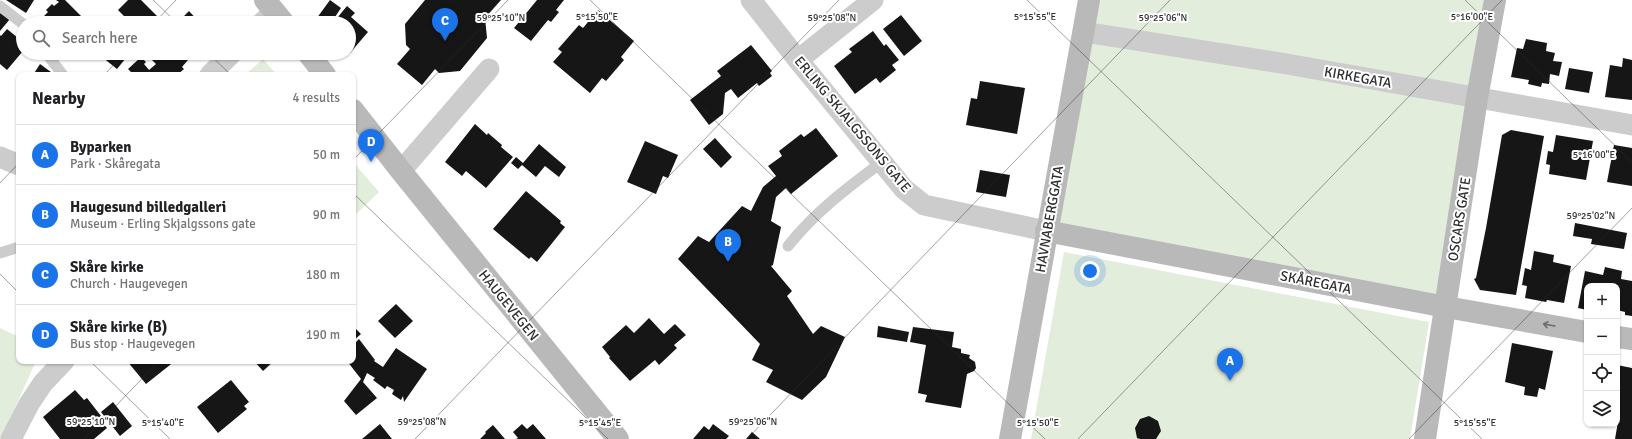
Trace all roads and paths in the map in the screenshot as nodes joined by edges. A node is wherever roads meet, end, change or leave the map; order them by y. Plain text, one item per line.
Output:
1 (751, 0) edge
2 (873, 0) edge
3 (1089, 0) edge
4 (1495, 0) edge
5 (0, 6) edge
6 (16, 19) edge
7 (1084, 32) junction
8 (51, 60) edge
9 (225, 60) edge
10 (313, 60) edge
11 (798, 60) junction
12 (489, 69) dead end
13 (61, 72) edge
14 (213, 72) edge
15 (323, 72) edge
16 (1478, 98) junction
17 (356, 114) edge
18 (1632, 125) edge
19 (0, 157) edge
20 (882, 162) junction
21 (16, 164) edge
22 (401, 171) junction
23 (1046, 231) junction
24 (788, 246) dead end
25 (16, 248) edge
26 (0, 253) edge
27 (1446, 307) junction
28 (1584, 331) edge
29 (1620, 337) edge
30 (1632, 339) edge
31 (61, 364) edge
32 (11, 439) edge
33 (618, 439) edge
34 (1010, 439) edge
35 (1425, 439) edge

1 - 11 street, ERLING SKJALGSSONS GATE
2 - 11 street
3 - 7 street, HAVNABERGGATA
4 - 16 street, OSCARS GATE
5 - 6 lane
7 - 16 street, KIRKEGATA
7 - 23 street, HAVNABERGGATA
8 - 13 lane
9 - 14 street
10 - 15 street
11 - 20 street, ERLING SKJALGSSONS GATE
12 - 22 street
16 - 18 street, KIRKEGATA
16 - 27 street, OSCARS GATE
17 - 22 street, HAUGEVEGEN
19 - 21 street
20 - 23 street, ERLING SKJALGSSONS GATE
20 - 24 lane
22 - 33 street, HAUGEVEGEN
23 - 27 street, SKÅREGATA
23 - 34 street, HAVNABERGGATA
25 - 26 lane
28 -> 27 street, SKÅREGATA
27 - 35 street, OSCARS GATE
29 - 30 street
31 - 32 street

